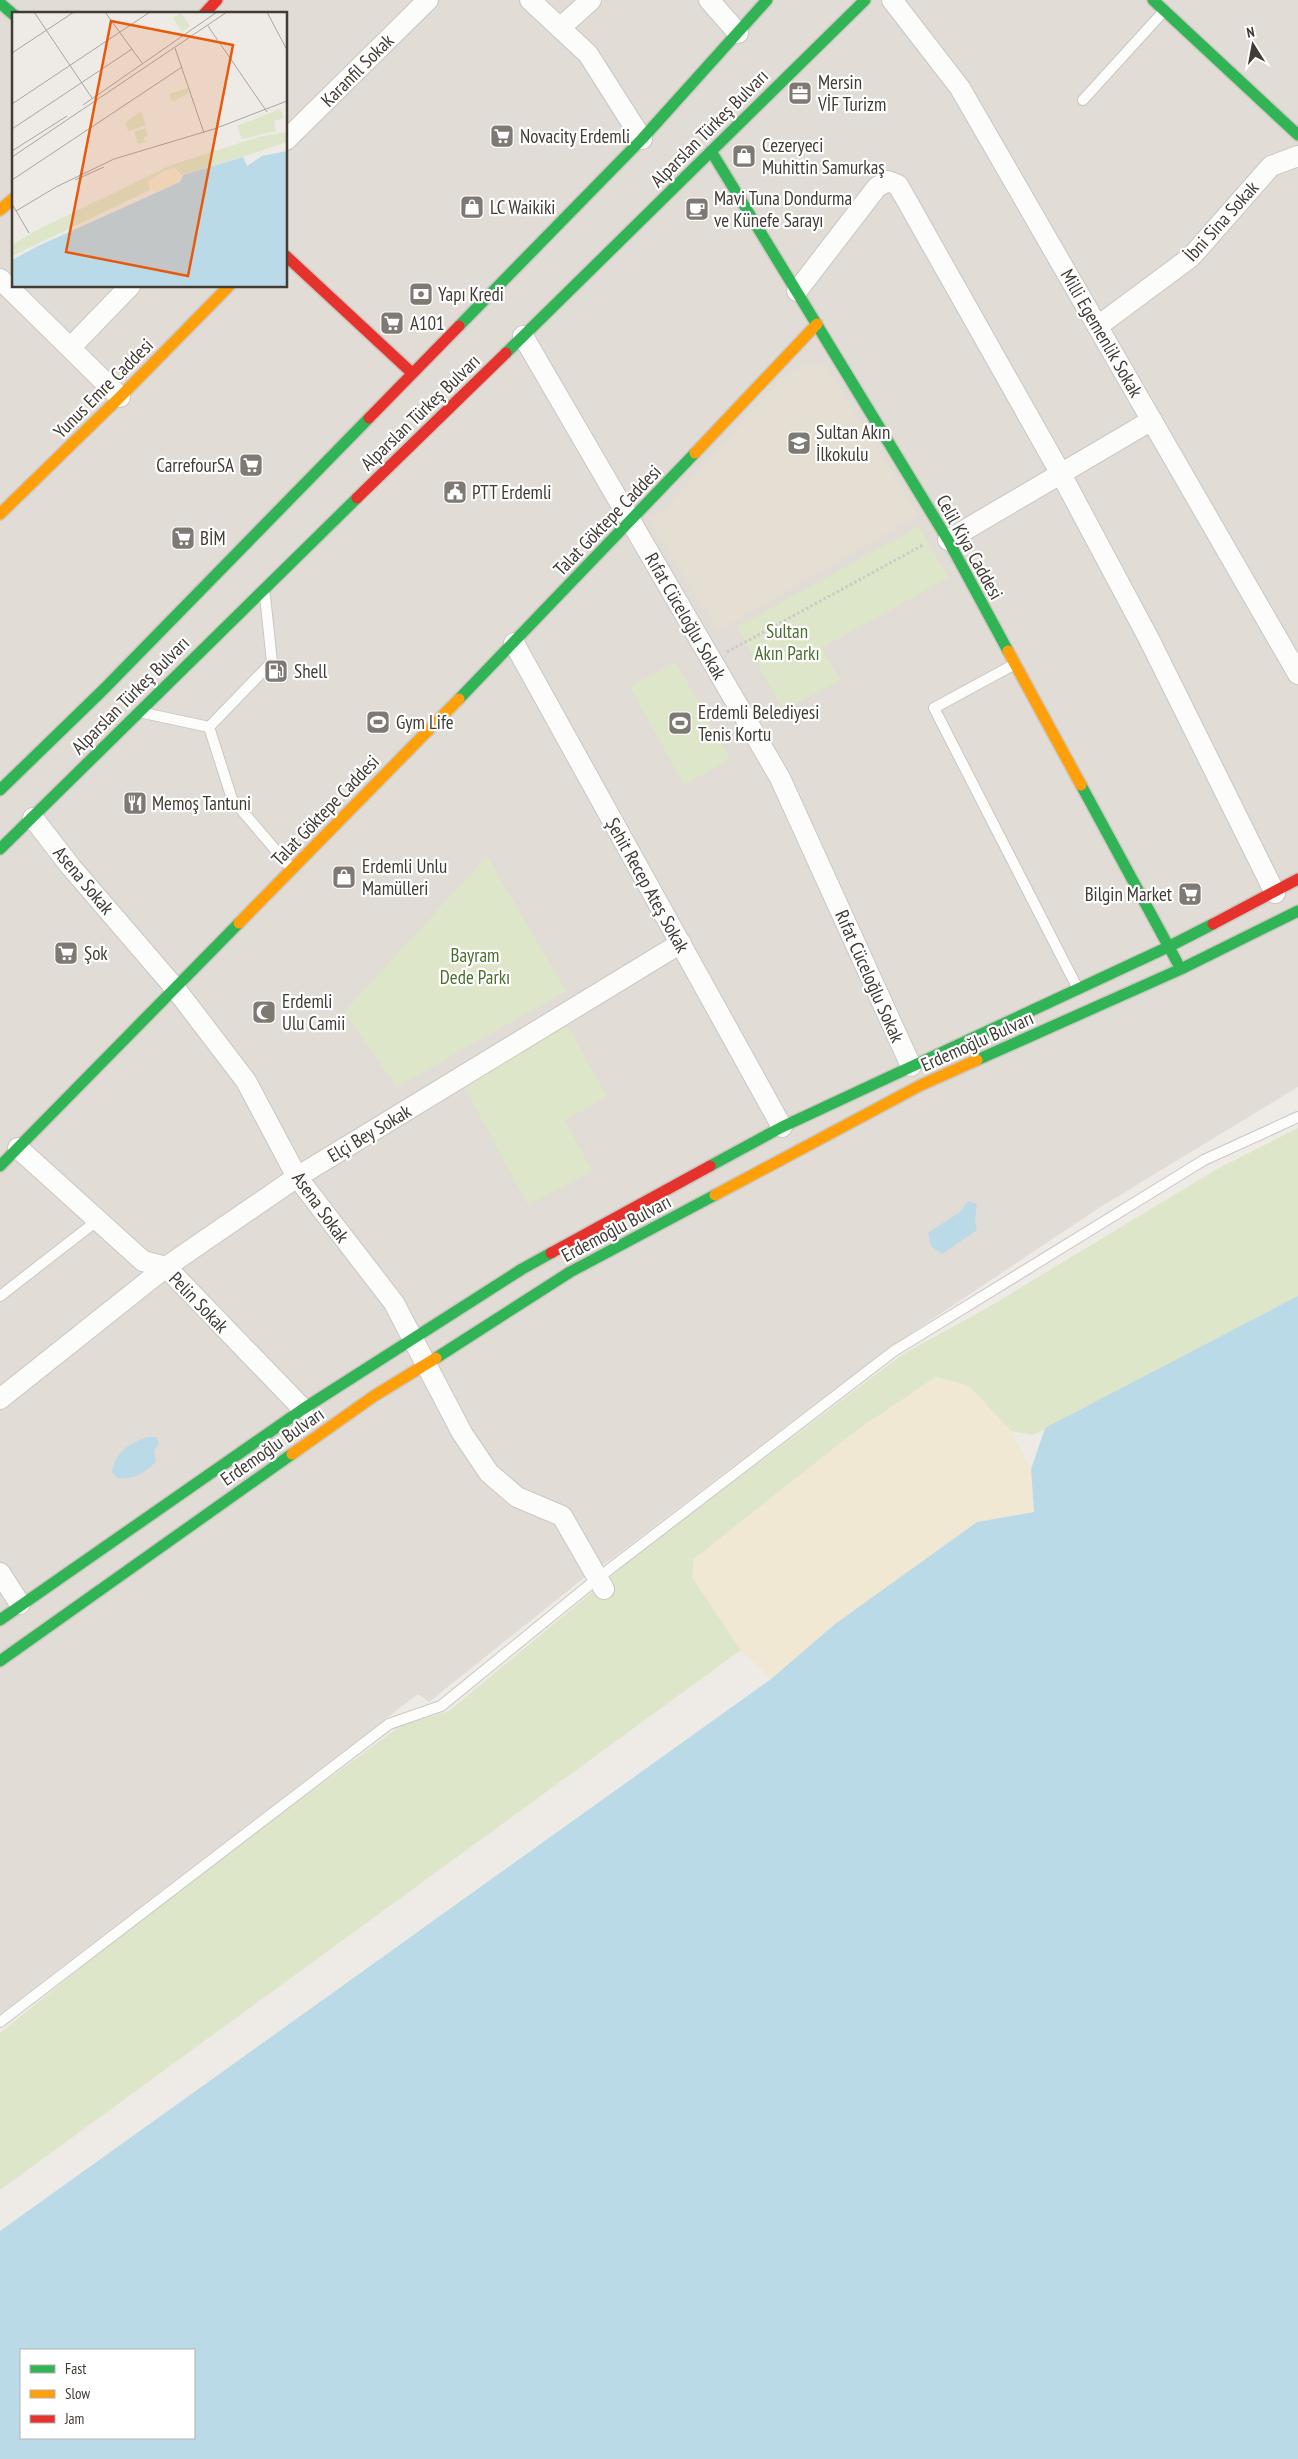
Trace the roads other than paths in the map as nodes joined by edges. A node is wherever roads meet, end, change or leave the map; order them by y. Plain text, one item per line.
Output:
1 (217, 0) edge
2 (428, 0) edge
3 (530, 0) edge
4 (591, 0) edge
5 (709, 0) edge
6 (767, 0) edge
7 (865, 0) edge
8 (892, 0) edge
9 (1165, 4) edge
10 (206, 12) edge
11 (560, 28) junction
12 (738, 33) junction
13 (1083, 100) dead end
14 (1298, 135) edge
15 (288, 138) edge
16 (642, 139) junction
17 (712, 150) junction
18 (1298, 156) edge
19 (12, 200) edge
20 (0, 210) edge
21 (288, 258) edge
22 (0, 279) edge
23 (128, 288) edge
24 (227, 288) edge
25 (796, 290) junction
26 (817, 324) junction
27 (1098, 326) junction
28 (523, 336) junction
29 (70, 348) junction
30 (412, 373) junction
31 (120, 397) junction
32 (1152, 420) junction
33 (1061, 474) junction
34 (0, 514) edge
35 (631, 520) junction
36 (946, 537) junction
37 (264, 589) junction
38 (514, 643) junction
39 (1015, 664) junction
40 (1298, 674) edge
41 (138, 712) junction
42 (209, 726) junction
43 (0, 790) edge
44 (33, 818) junction
45 (0, 849) edge
46 (291, 869) junction
47 (1298, 879) edge
48 (1275, 893) junction
49 (1298, 911) edge
50 (681, 943) junction
51 (1168, 947) junction
52 (1181, 969) junction
53 (175, 988) junction
54 (1077, 988) junction
55 (911, 1066) junction
56 (1298, 1116) edge
57 (782, 1127) junction
58 (18, 1148) junction
59 (0, 1166) edge
60 (297, 1177) junction
61 (98, 1220) junction
62 (166, 1268) junction
63 (0, 1296) edge
64 (413, 1338) junction
65 (426, 1365) junction
66 (0, 1399) edge
67 (303, 1409) junction
68 (0, 1573) edge
69 (601, 1584) junction
70 (20, 1604) junction
71 (0, 1620) edge
72 (0, 1661) edge
73 (0, 2022) edge

1 - 10 main road
2 - 15 street, Karanfil Sokak
3 - 11 street
4 - 11 street
5 - 12 street
6 - 12 main road, Alparslan Türkeş Bulvarı
7 - 17 main road, Alparslan Türkeş Bulvarı
8 - 27 street, Milli Egemenlik Sokak
9 - 13 lane
9 - 14 main road
11 - 16 street
12 - 16 main road, Alparslan Türkeş Bulvarı
16 - 30 main road, Alparslan Türkeş Bulvarı
17 - 25 main road, Celil Kiya Caddesi
17 - 28 main road, Alparslan Türkeş Bulvarı
18 - 27 street, İbni Sina Sokak
19 - 20 main road
21 - 30 main road
22 - 29 street
23 - 29 street
24 - 31 main road, Yunus Emre Caddesi
25 - 26 main road, Celil Kiya Caddesi
25 - 33 street
26 - 35 main road, Talat Göktepe Caddesi
26 - 36 main road, Celil Kiya Caddesi
27 - 32 street, Milli Egemenlik Sokak
28 - 35 street, Rıfat Cüceloğlu Sokak
28 - 37 main road, Alparslan Türkeş Bulvarı
29 - 31 street
30 - 43 main road, Alparslan Türkeş Bulvarı
31 - 34 main road, Yunus Emre Caddesi
32 - 33 street
32 - 40 street, Milli Egemenlik Sokak
33 - 36 street
33 - 48 street
35 - 38 main road, Talat Göktepe Caddesi
35 - 55 street, Rıfat Cüceloğlu Sokak
36 - 39 main road, Celil Kiya Caddesi
37 - 41 main road, Alparslan Türkeş Bulvarı
37 - 42 lane
38 - 46 main road, Talat Göktepe Caddesi
38 - 50 street, Şehit Recep Ateş Sokak
39 - 51 main road, Celil Kiya Caddesi
39 - 54 lane
41 - 42 lane
41 - 44 main road, Alparslan Türkeş Bulvarı
42 - 46 lane
44 - 45 main road, Alparslan Türkeş Bulvarı
44 - 53 street, Asena Sokak
46 - 53 main road, Talat Göktepe Caddesi
47 - 48 main road, Erdemoğlu Bulvarı
48 - 51 main road, Erdemoğlu Bulvarı
49 - 52 main road, Erdemoğlu Bulvarı
50 - 57 street, Şehit Recep Ateş Sokak
50 - 60 street, Elçi Bey Sokak
51 - 52 main road, Celil Kiya Caddesi
51 - 54 main road, Erdemoğlu Bulvarı
52 - 65 main road, Erdemoğlu Bulvarı
53 - 58 main road, Talat Göktepe Caddesi
53 - 60 street, Asena Sokak
54 - 55 main road, Erdemoğlu Bulvarı
55 - 57 main road, Erdemoğlu Bulvarı
56 - 69 lane
57 - 64 main road, Erdemoğlu Bulvarı
58 - 59 main road, Talat Göktepe Caddesi
58 - 61 street, Pelin Sokak
60 - 62 street, Elçi Bey Sokak
60 - 64 street, Asena Sokak
61 - 62 street, Pelin Sokak
61 - 63 lane
62 - 66 street, Elçi Bey Sokak
62 - 67 street, Pelin Sokak
64 - 65 street, Asena Sokak
64 - 67 main road, Erdemoğlu Bulvarı
65 - 69 street, Asena Sokak
65 - 72 main road, Erdemoğlu Bulvarı
67 - 70 main road, Erdemoğlu Bulvarı
68 - 70 street
69 - 73 lane
70 - 71 main road, Erdemoğlu Bulvarı

